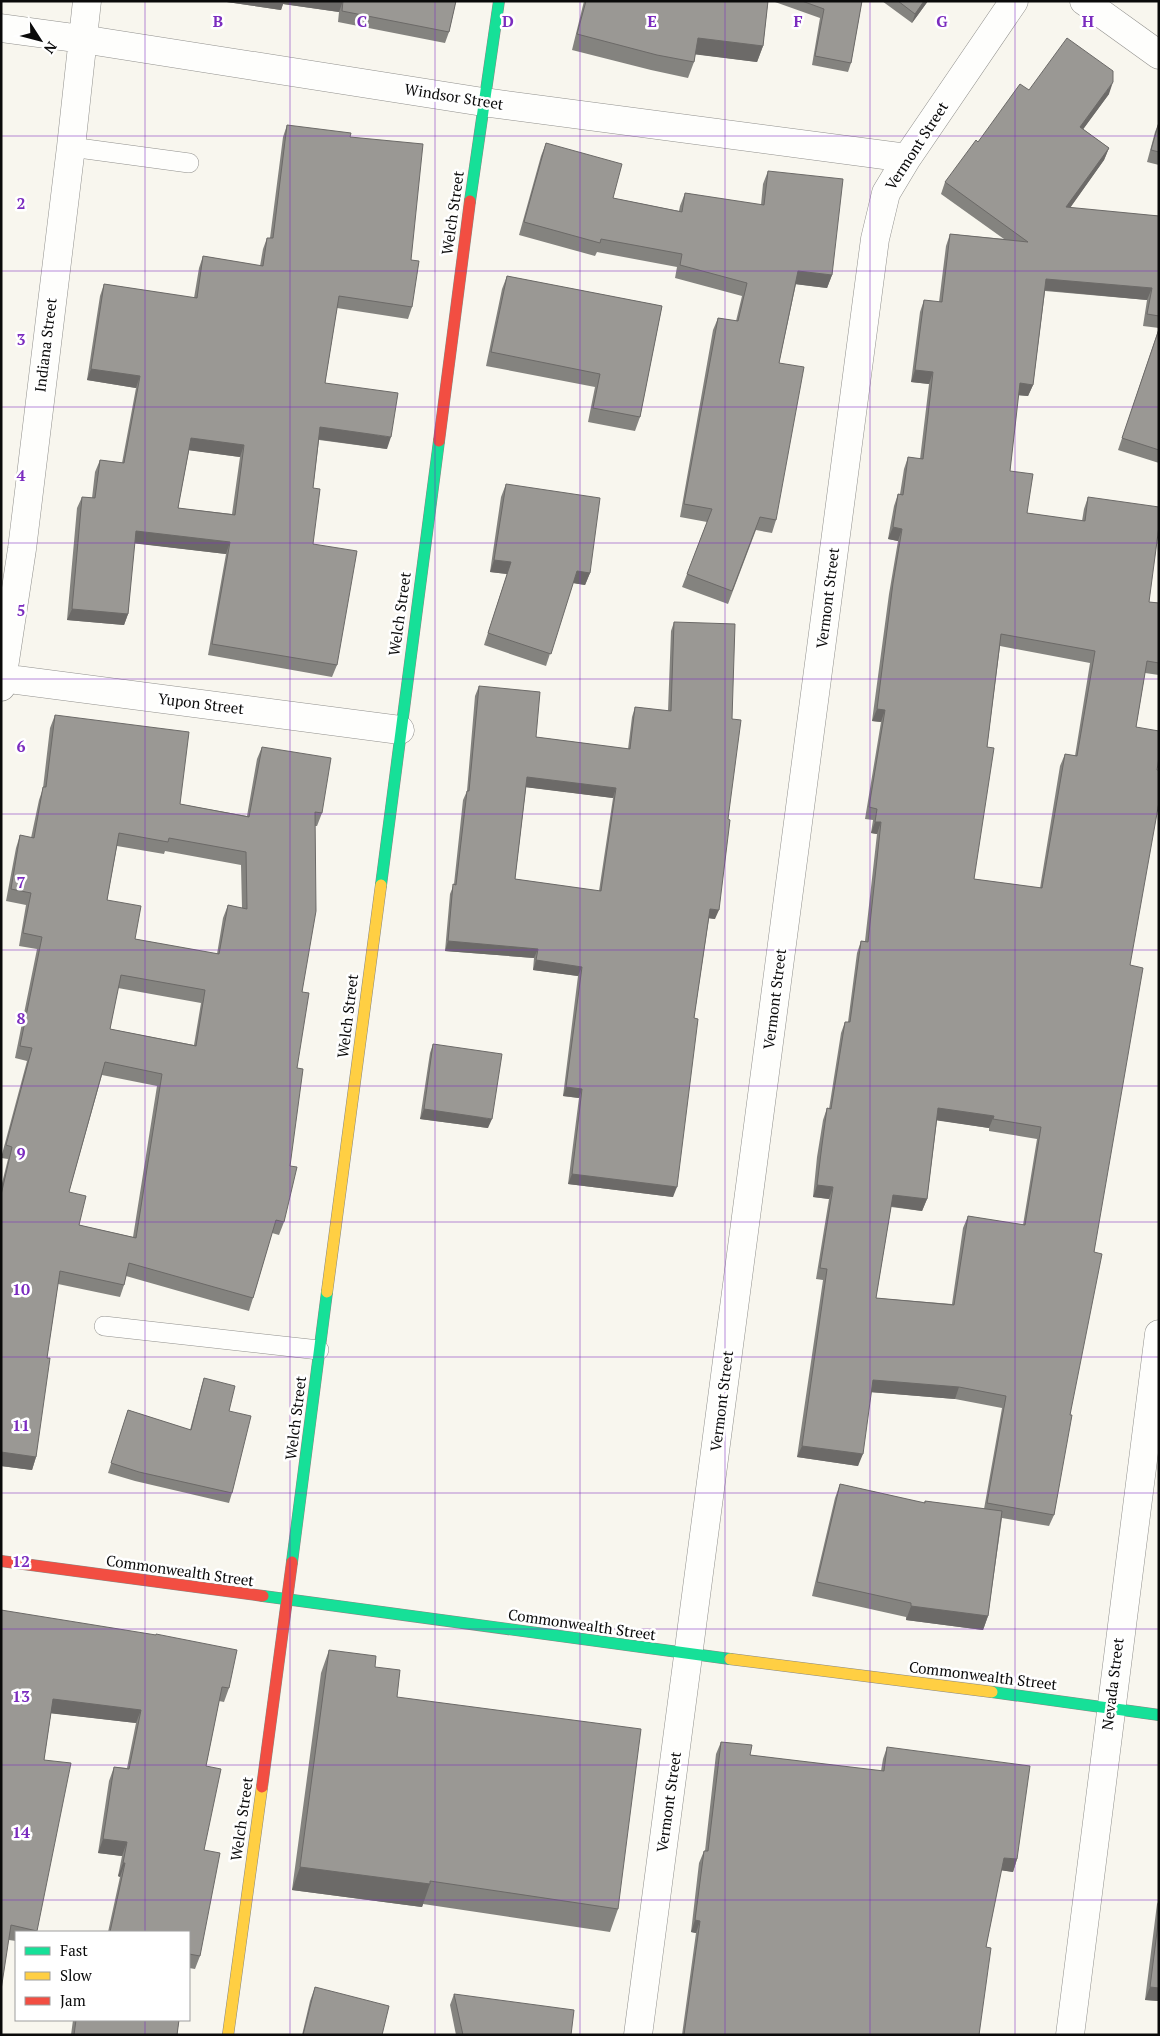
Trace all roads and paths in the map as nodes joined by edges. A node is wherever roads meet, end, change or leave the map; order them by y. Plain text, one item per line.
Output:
1 (87, 1) edge
2 (499, 1) edge
3 (1014, 1) edge
4 (1084, 1) edge
5 (1, 28) edge
6 (82, 39) junction
7 (1159, 55) edge
8 (483, 102) junction
9 (71, 147) junction
10 (907, 158) junction
11 (189, 163) dead end
12 (2, 681) edge
13 (400, 730) junction
14 (104, 1326) dead end
15 (1159, 1334) edge
16 (319, 1350) junction
17 (1, 1561) edge
18 (287, 1601) junction
19 (689, 1654) junction
20 (1110, 1707) junction
21 (1159, 1715) edge
22 (228, 2035) edge
23 (638, 2035) edge
24 (1070, 2035) edge

1 - 6 street, Indiana Street
2 - 8 street, Welch Street
3 - 10 street, Vermont Street
4 - 7 street
5 - 6 street, Windsor Street
6 - 8 street, Windsor Street
6 - 9 street, Indiana Street
8 - 10 street, Windsor Street
8 - 13 street, Welch Street
9 - 11 lane
9 - 12 street, Indiana Street
10 - 19 street, Vermont Street
12 - 13 street, Yupon Street
13 - 16 street, Welch Street
14 - 16 lane
15 - 20 street, Nevada Street
16 - 18 street, Welch Street
17 - 18 street, Commonwealth Street
18 - 19 street, Commonwealth Street
18 - 22 street, Welch Street
19 - 20 street, Commonwealth Street
19 - 23 street, Vermont Street
20 - 21 street, Commonwealth Street
20 - 24 street, Nevada Street

